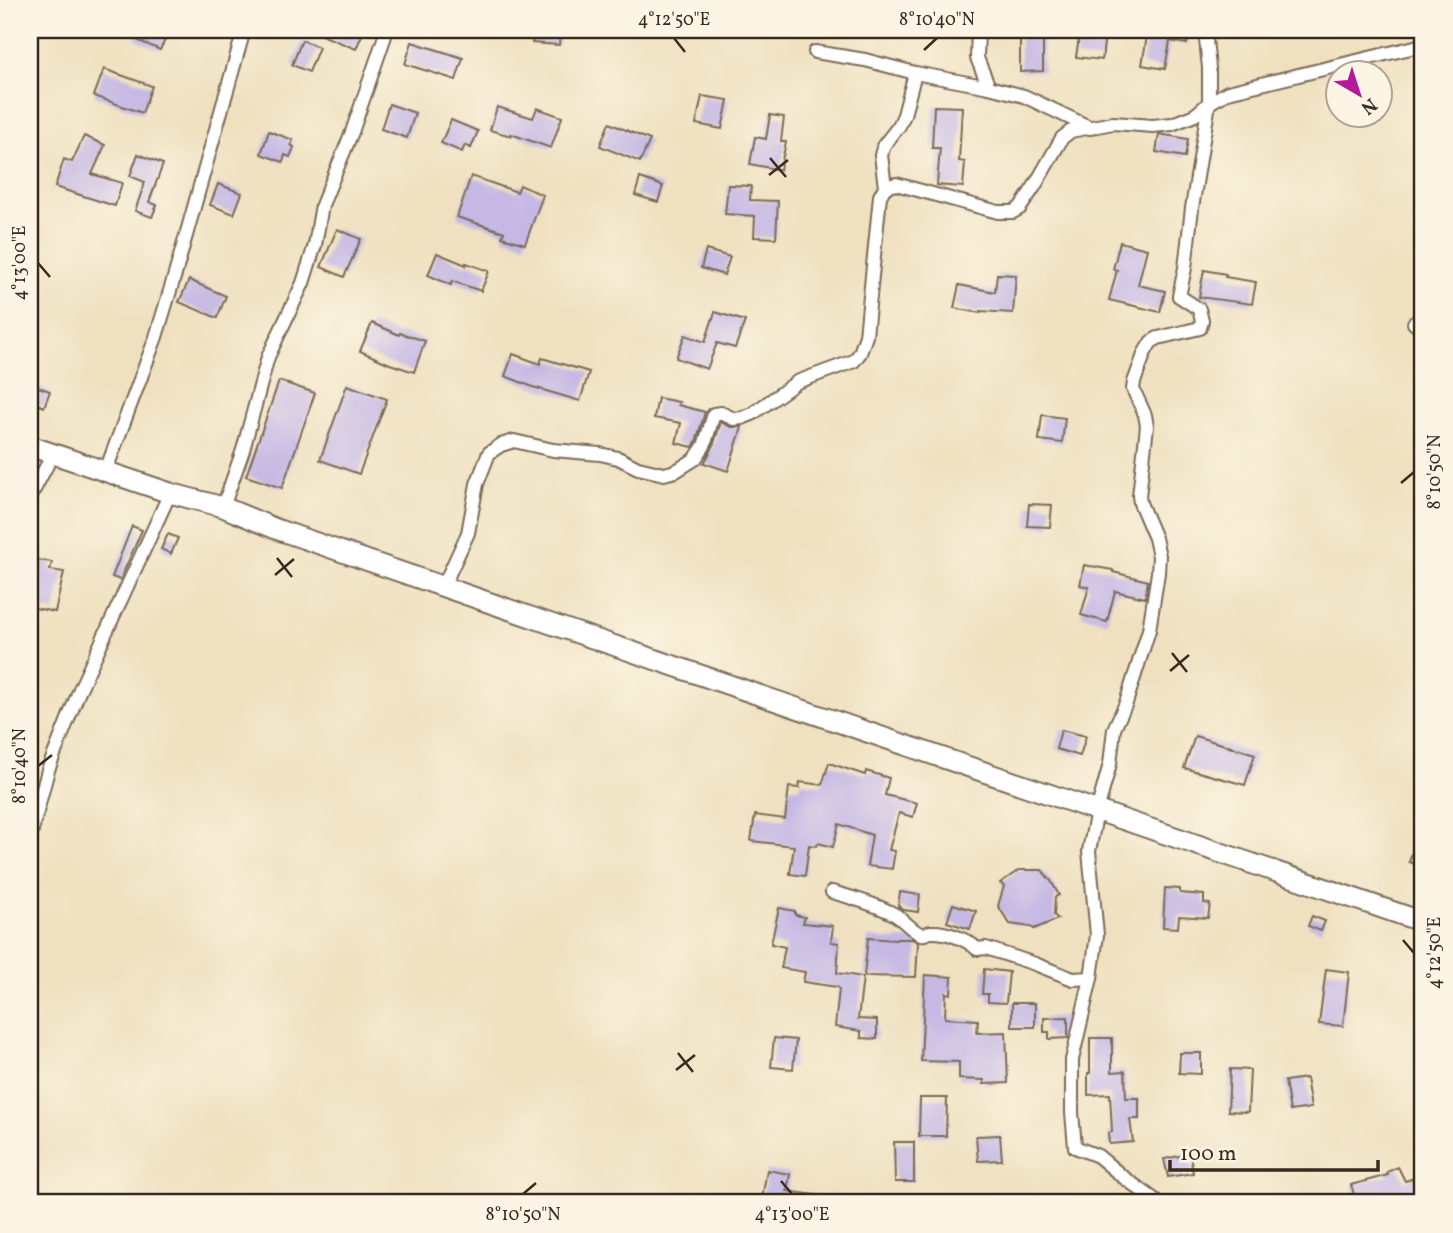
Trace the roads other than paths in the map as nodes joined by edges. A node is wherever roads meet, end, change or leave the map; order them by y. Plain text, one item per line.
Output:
1 (244, 30) edge
2 (387, 30) edge
3 (978, 30) edge
4 (1205, 30) edge
5 (1423, 45) edge
6 (815, 52) dead end
7 (915, 73) junction
8 (989, 87) junction
9 (1209, 103) junction
10 (1092, 128) junction
11 (885, 187) junction
12 (30, 446) edge
13 (53, 454) junction
14 (106, 470) junction
15 (170, 493) junction
16 (30, 497) edge
17 (223, 507) junction
18 (443, 587) junction
19 (1097, 811) junction
20 (30, 838) edge
21 (832, 892) dead end
22 (1423, 922) edge
23 (1091, 978) junction
24 (1154, 1203) edge

1 - 14 street
2 - 17 street
3 - 8 street
4 - 9 street
5 - 9 street
6 - 7 street
7 - 8 street
7 - 11 street
8 - 10 street
9 - 10 street
9 - 19 street
10 - 11 street
11 - 18 street
12 - 13 main road
13 - 14 main road
13 - 16 street
14 - 15 main road
15 - 17 main road
15 - 20 street
17 - 18 main road
18 - 19 main road
19 - 22 main road
19 - 23 street
21 - 23 street
23 - 24 street

